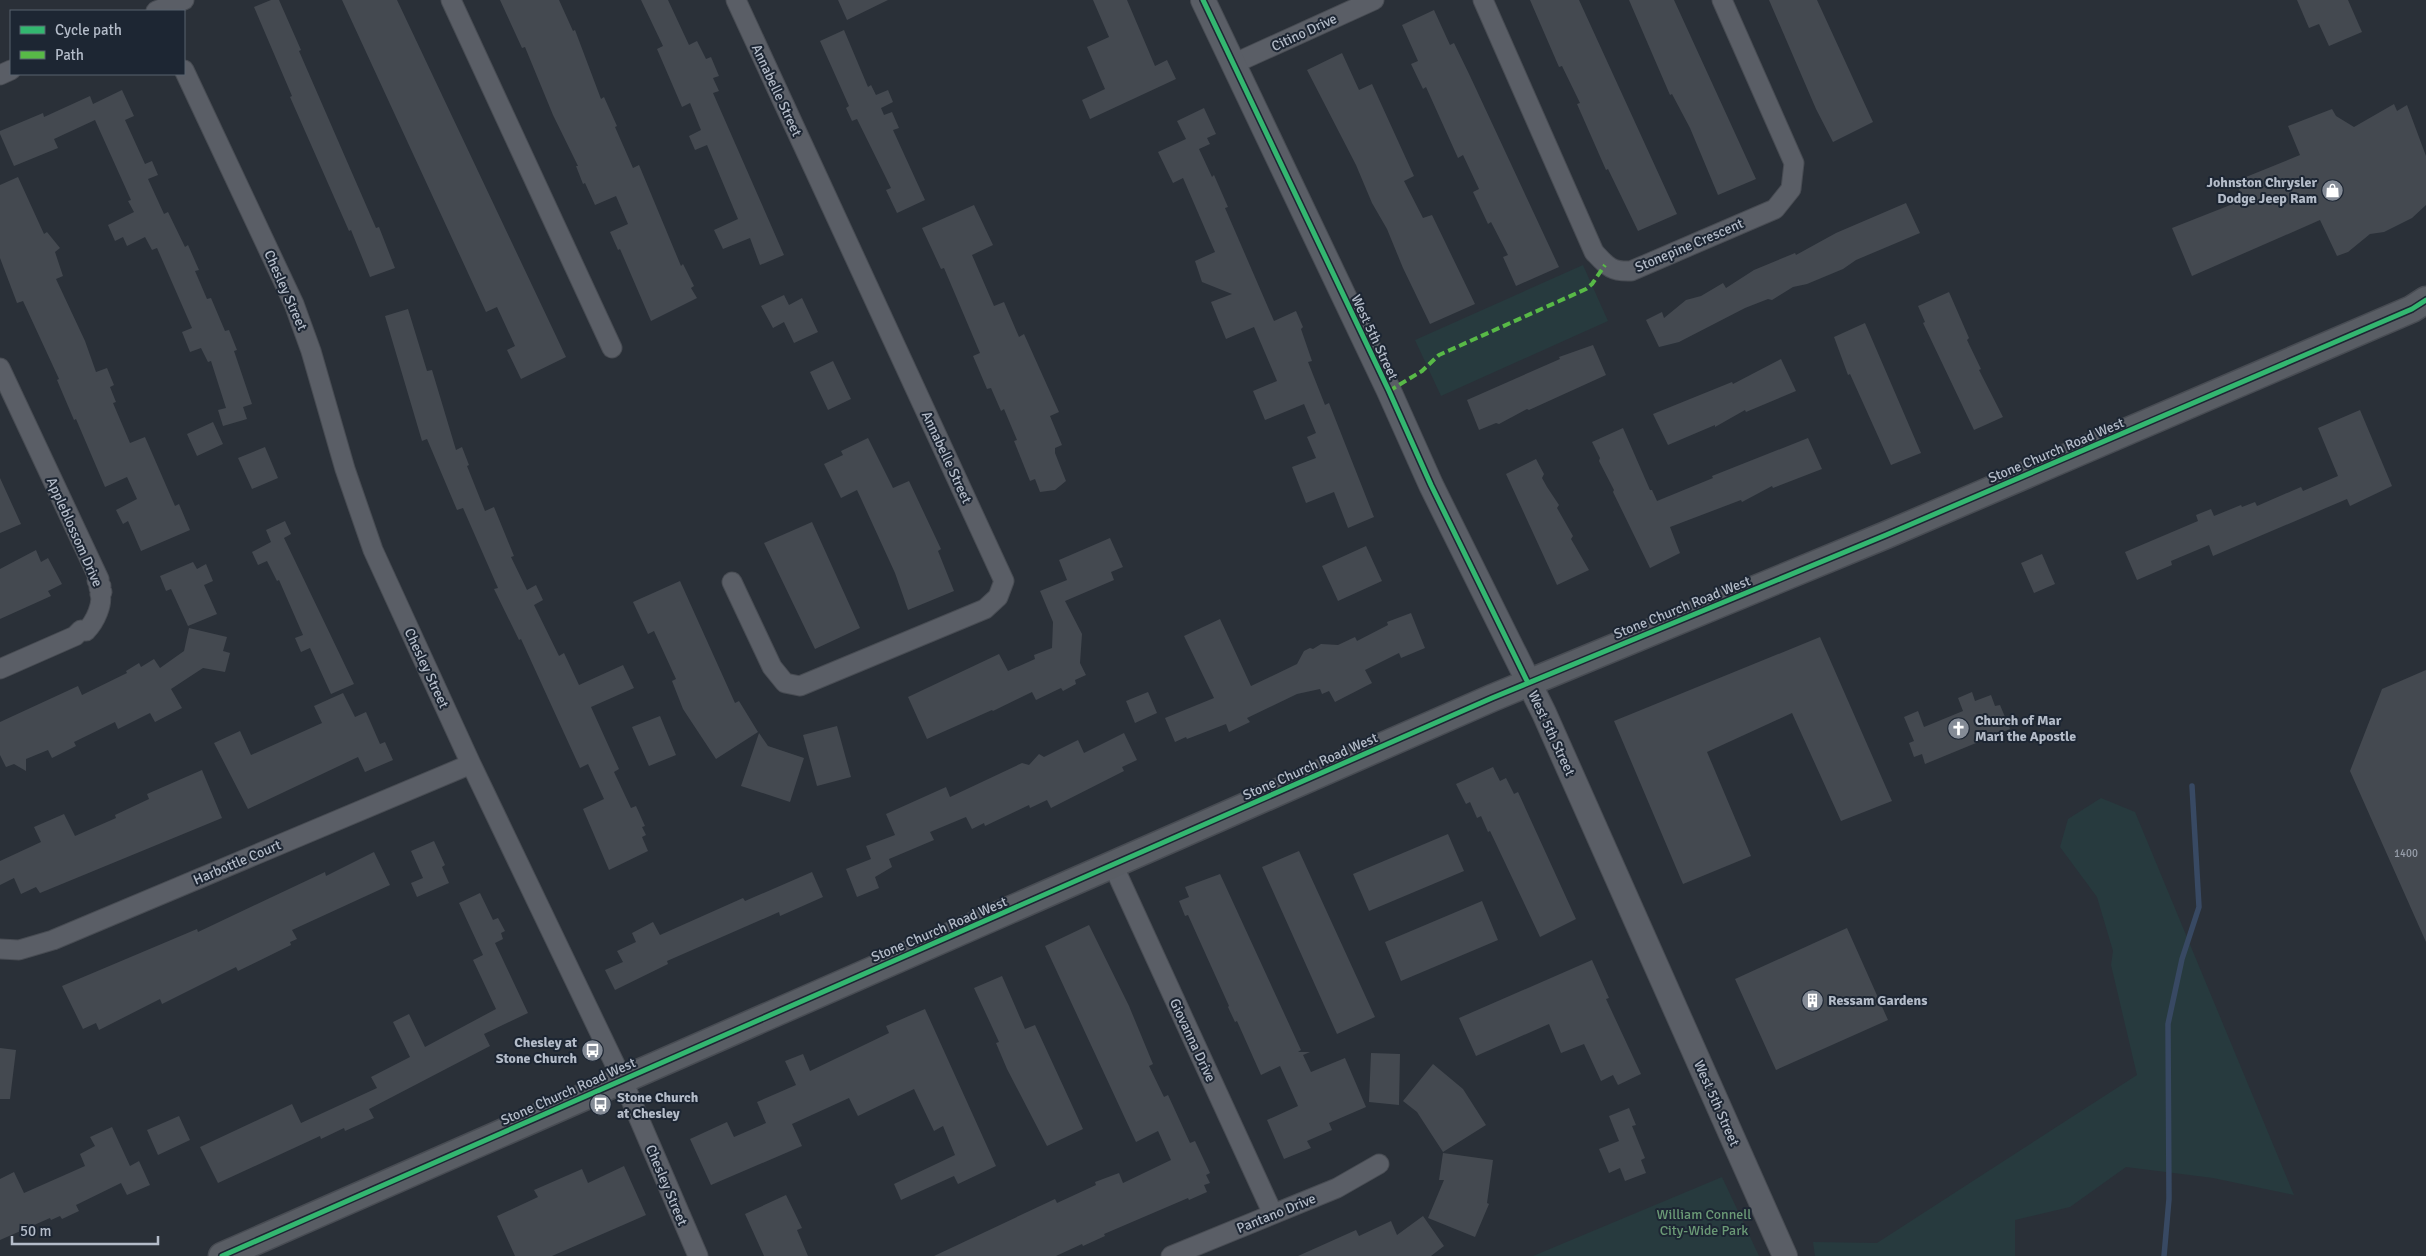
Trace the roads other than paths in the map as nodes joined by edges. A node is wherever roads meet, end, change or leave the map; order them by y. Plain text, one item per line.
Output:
1 (184, 0) edge
2 (451, 0) edge
3 (736, 0) edge
4 (1203, 0) edge
5 (1374, 0) edge
6 (1483, 0) edge
7 (1722, 0) edge
8 (159, 10) edge
9 (1233, 64) junction
10 (185, 72) edge
11 (2421, 306) edge
12 (612, 348) dead end
13 (0, 368) edge
14 (732, 582) dead end
15 (0, 670) edge
16 (1528, 683) junction
17 (471, 764) junction
18 (1113, 865) junction
19 (0, 949) edge
20 (622, 1078) junction
21 (1378, 1164) dead end
22 (1273, 1214) junction
23 (222, 1256) edge
24 (698, 1256) edge
25 (1171, 1256) edge
26 (1785, 1256) edge

1 - 8 street
2 - 12 street
3 - 14 street, Annabelle Street
4 - 9 street, West 5th Street
5 - 9 street, Citino Drive
6 - 7 street, Stonepine Crescent
9 - 16 street, West 5th Street
10 - 17 street, Chesley Street
11 - 16 main road, Stone Church Road West
13 - 15 street, Appleblossom Drive
16 - 18 main road, Stone Church Road West
16 - 26 street, West 5th Street
17 - 19 street, Harbottle Court
17 - 20 street, Chesley Street
18 - 20 main road, Stone Church Road West
18 - 22 street, Giovanna Drive
20 - 23 main road, Stone Church Road West
20 - 24 street, Chesley Street
21 - 22 street, Pantano Drive
22 - 25 street, Pantano Drive

